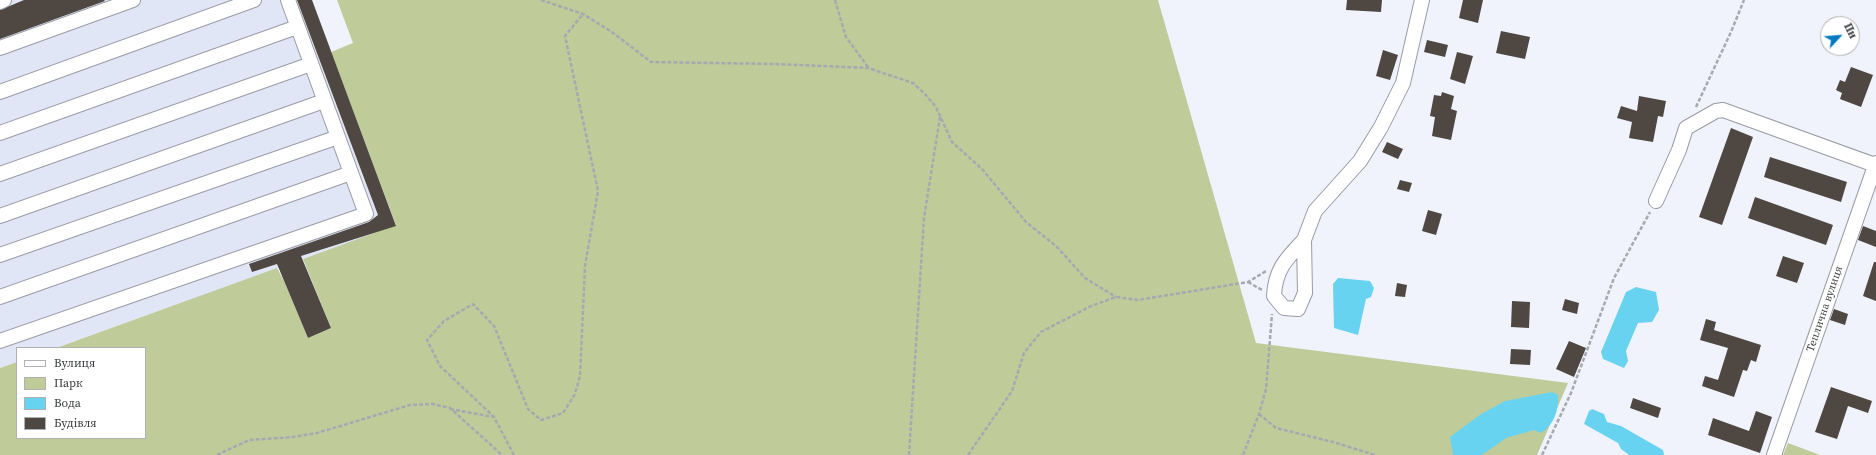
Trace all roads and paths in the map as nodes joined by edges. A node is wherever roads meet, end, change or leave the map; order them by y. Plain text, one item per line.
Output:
1 (4, 0) edge
2 (133, 0) edge
3 (254, 0) edge
4 (288, 0) edge
5 (541, 0) edge
6 (835, 0) edge
7 (1422, 0) edge
8 (1744, 0) edge
9 (0, 2) edge
10 (583, 14) junction
11 (297, 27) junction
12 (0, 48) edge
13 (311, 64) junction
14 (868, 68) junction
15 (0, 92) edge
16 (324, 101) junction
17 (940, 116) junction
18 (1686, 128) junction
19 (0, 133) edge
20 (338, 137) junction
21 (1876, 164) edge
22 (351, 173) junction
23 (0, 174) edge
24 (1656, 201) joint
25 (0, 216) edge
26 (1304, 240) junction
27 (0, 255) edge
28 (1267, 270) dead end
29 (1248, 282) junction
30 (0, 296) edge
31 (1274, 296) junction
32 (1116, 297) junction
33 (0, 341) edge
34 (450, 408) junction
35 (1259, 414) junction
36 (494, 417) junction
37 (217, 455) edge
38 (502, 455) edge
39 (514, 455) edge
40 (909, 455) edge
41 (968, 455) edge
42 (1243, 455) edge
43 (1375, 455) edge
44 (1542, 455) edge
45 (1774, 455) edge

1 - 9 street
2 - 12 street
3 - 15 street
4 - 11 street
5 - 10 path
6 - 14 path
7 - 26 street
8 - 18 path
10 - 14 path
10 - 36 path
11 - 13 street
11 - 19 street
13 - 16 street
13 - 23 street
14 - 17 path
16 - 20 street
16 - 25 street
17 - 32 path
17 - 40 path
18 - 21 street
18 - 24 street
20 - 22 street
20 - 27 street
21 - 45 street, Теплична вулиця
22 - 30 street
22 - 33 street
24 - 44 path
26 - 31 street
26 - 31 street
28 - 29 path
29 - 31 path
29 - 32 path
31 - 35 path
32 - 41 path
34 - 36 path
34 - 37 path
34 - 38 path
35 - 42 path
35 - 43 path
36 - 39 path

